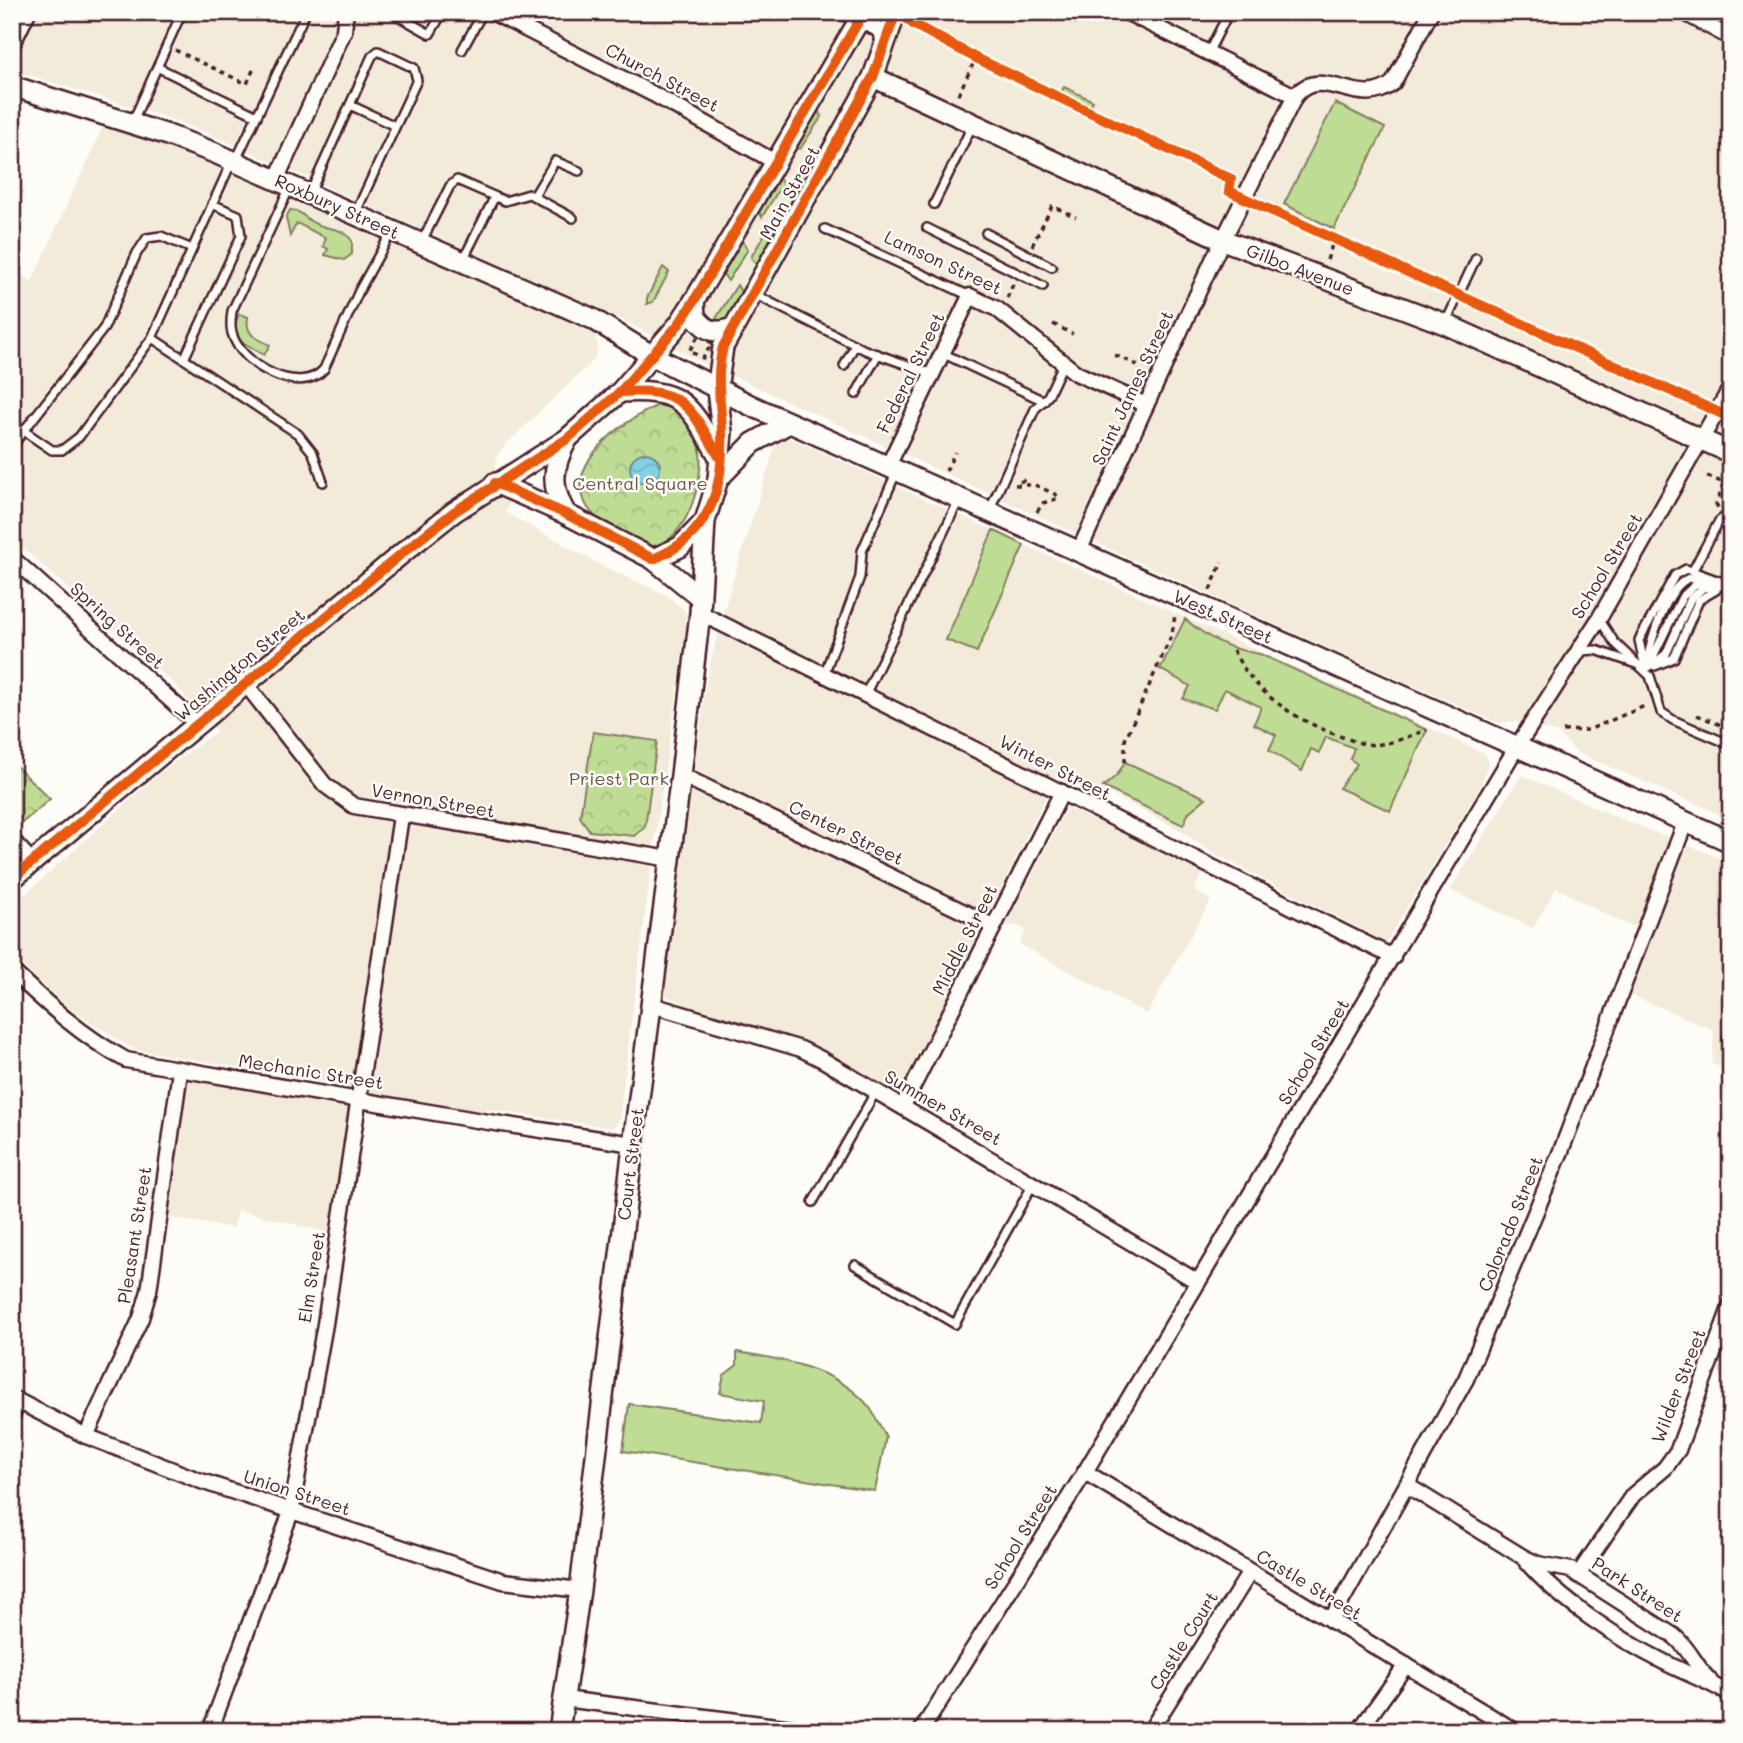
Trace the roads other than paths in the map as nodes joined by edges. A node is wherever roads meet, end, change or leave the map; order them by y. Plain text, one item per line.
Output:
1 (28, 12) edge
2 (182, 12) edge
3 (306, 12) edge
4 (346, 12) edge
5 (391, 12) edge
6 (443, 12) edge
7 (483, 12) edge
8 (492, 12) edge
9 (896, 12) edge
10 (1065, 12) edge
11 (1126, 12) edge
12 (1228, 12) edge
13 (1431, 12) edge
14 (1683, 12) edge
15 (856, 15) edge
16 (1076, 18) dead end
17 (1731, 38) edge
18 (885, 42) junction
19 (12, 45) edge
20 (462, 50) dead end
21 (1208, 52) junction
22 (157, 67) junction
23 (873, 77) junction
24 (12, 86) edge
25 (1295, 96) junction
26 (350, 105) junction
27 (257, 116) junction
28 (132, 123) junction
29 (974, 124) junction
30 (395, 126) junction
31 (234, 161) junction
32 (775, 162) junction
33 (579, 171) dead end
34 (283, 184) junction
35 (309, 195) junction
36 (534, 195) junction
37 (494, 198) junction
38 (212, 204) junction
39 (934, 204) dead end
40 (355, 215) junction
41 (573, 218) dead end
42 (927, 228) dead end
43 (825, 229) dead end
44 (392, 232) junction
45 (986, 233) dead end
46 (1223, 240) junction
47 (420, 244) junction
48 (192, 249) junction
49 (1476, 258) dead end
50 (462, 263) junction
51 (1052, 267) dead end
52 (1043, 286) dead end
53 (753, 294) junction
54 (970, 296) junction
55 (694, 302) junction
56 (1445, 324) junction
57 (733, 328) junction
58 (152, 338) junction
59 (855, 345) junction
60 (878, 354) junction
61 (942, 354) junction
62 (650, 355) junction
63 (185, 357) junction
64 (1063, 364) junction
65 (844, 366) dead end
66 (933, 373) junction
67 (1731, 387) edge
68 (717, 390) junction
69 (620, 391) junction
70 (856, 394) dead end
71 (1044, 401) junction
72 (1146, 405) junction
73 (789, 423) junction
74 (24, 431) junction
75 (567, 439) junction
76 (1702, 440) junction
77 (12, 446) edge
78 (1731, 453) edge
79 (720, 458) junction
80 (892, 470) junction
81 (718, 479) junction
82 (323, 482) dead end
83 (495, 484) junction
84 (958, 500) junction
85 (989, 513) junction
86 (566, 514) junction
87 (1728, 519) edge
88 (705, 521) junction
89 (1079, 551) junction
90 (12, 558) edge
91 (653, 559) junction
92 (1693, 570) junction
93 (1731, 585) edge
94 (700, 605) junction
95 (1599, 619) junction
96 (1578, 652) junction
97 (1643, 668) junction
98 (825, 672) junction
99 (245, 683) junction
100 (866, 693) junction
101 (196, 723) junction
102 (1731, 745) edge
103 (1516, 748) junction
104 (681, 775) junction
105 (1062, 792) junction
106 (401, 816) junction
107 (1685, 823) junction
108 (12, 840) edge
109 (1731, 842) edge
110 (670, 859) junction
111 (32, 862) junction
112 (12, 879) edge
113 (993, 926) junction
114 (1393, 957) junction
115 (12, 971) edge
116 (652, 1004) junction
117 (1731, 1027) edge
118 (1731, 1043) edge
119 (180, 1071) junction
120 (876, 1091) junction
121 (358, 1098) junction
122 (902, 1106) junction
123 (633, 1144) junction
124 (1033, 1183) junction
125 (813, 1202) dead end
126 (855, 1265) dead end
127 (1198, 1282) junction
128 (1731, 1305) edge
129 (14, 1405) edge
130 (86, 1436) junction
131 (1085, 1472) junction
132 (1408, 1486) junction
133 (291, 1511) junction
134 (1523, 1557) junction
135 (1250, 1573) junction
136 (1578, 1575) junction
137 (580, 1590) junction
138 (1331, 1620) junction
139 (1406, 1665) junction
140 (1710, 1681) junction
141 (1731, 1695) edge
142 (564, 1699) junction
143 (210, 1731) edge
144 (559, 1731) edge
145 (816, 1731) edge
146 (921, 1731) edge
147 (1150, 1731) edge
148 (1359, 1731) edge
149 (1515, 1731) edge

1 - 19 street
2 - 22 lane
3 - 27 lane
4 - 34 street
5 - 6 lane
7 - 20 lane
8 - 32 street, Church Street
9 - 18 main road, Main Street
10 - 16 lane
11 - 21 street
12 - 21 lane
13 - 25 street
14 - 17 street
15 - 18 street
15 - 32 main road, Main Street
18 - 23 main road, Main Street
21 - 25 street
22 - 27 lane
22 - 28 lane
23 - 29 main road, Gilbo Avenue
23 - 53 main road, Main Street
24 - 28 main road, Roxbury Street
25 - 46 street, Saint James Street
26 - 30 lane
26 - 30 lane
26 - 35 lane
27 - 31 lane
28 - 31 main road, Roxbury Street
29 - 39 lane
29 - 46 main road, Gilbo Avenue
30 - 40 lane
31 - 34 main road, Roxbury Street
31 - 38 lane
32 - 55 main road, Main Street
33 - 36 lane
34 - 35 main road, Roxbury Street
34 - 44 lane
35 - 40 main road, Roxbury Street
36 - 37 lane
36 - 41 lane
37 - 47 lane
37 - 50 lane
38 - 48 lane
38 - 63 lane
40 - 44 main road, Roxbury Street
42 - 52 lane
43 - 54 lane, Lamson Street
44 - 47 main road, Roxbury Street
45 - 51 lane
46 - 56 main road, Gilbo Avenue
46 - 72 street, Saint James Street
47 - 50 main road, Roxbury Street
48 - 58 lane
48 - 74 lane
49 - 56 lane
50 - 62 main road, Roxbury Street
53 - 57 main road, Main Street
53 - 59 lane
54 - 61 street, Federal Street
54 - 64 street, Lamson Street
55 - 57 main road
55 - 62 main road, Main Street
56 - 76 main road, Gilbo Avenue
57 - 68 main road, Main Street
58 - 63 lane
58 - 74 lane
59 - 60 lane
59 - 65 lane
60 - 66 lane
60 - 70 lane
61 - 66 street, Federal Street
61 - 71 lane
62 - 68 main road
62 - 69 main road
63 - 82 lane
64 - 71 lane
64 - 72 street, Lamson Street
66 - 80 street, Federal Street
67 - 76 street, School Street
68 - 73 main road, West Street
68 - 79 main road
69 - 75 main road
69 - 79 main road
71 - 85 lane
72 - 89 street, Saint James Street
73 - 80 main road, West Street
73 - 81 main road
74 - 77 lane
75 - 83 main road
75 - 86 main road
76 - 78 main road, Gilbo Avenue
76 - 95 street, School Street
79 - 81 main road
80 - 84 main road, West Street
80 - 98 lane
81 - 88 main road
83 - 86 main road
83 - 99 main road, Washington Street
84 - 85 main road, West Street
84 - 100 lane
85 - 89 main road, West Street
86 - 91 main road
87 - 92 lane
88 - 91 main road
88 - 94 main road
89 - 103 main road, West Street
90 - 101 street, Spring Street
91 - 94 main road
92 - 93 lane
92 - 97 lane
93 - 97 lane
93 - 97 lane
94 - 98 street, Winter Street
94 - 104 main road, Court Street
95 - 96 street, School Street
95 - 97 lane
96 - 97 lane
96 - 103 street, School Street
97 - 102 lane
98 - 100 street, Winter Street
99 - 101 main road, Washington Street
99 - 106 street, Vernon Street
100 - 105 street, Winter Street
101 - 111 main road, Washington Street
103 - 107 main road, West Street
103 - 114 street, School Street
104 - 110 main road, Court Street
104 - 113 street, Center Street
105 - 113 street, Middle Street
105 - 114 street, Winter Street
106 - 110 street, Vernon Street
106 - 121 street, Elm Street
107 - 109 main road, West Street
107 - 132 street, Colorado Street
108 - 111 street
110 - 116 main road, Court Street
111 - 112 main road, Washington Street
113 - 122 street, Middle Street
114 - 127 street, School Street
115 - 119 street, Mechanic Street
116 - 120 street, Summer Street
116 - 123 main road, Court Street
117 - 118 lane
119 - 121 street, Mechanic Street
119 - 130 street, Pleasant Street
120 - 122 street, Summer Street
120 - 125 lane
121 - 123 street, Mechanic Street
121 - 133 street, Elm Street
122 - 124 street, Summer Street
123 - 137 main road, Court Street
124 - 126 lane
124 - 127 street, Summer Street
127 - 131 street, School Street
128 - 136 street, Wilder Street
129 - 130 street, Union Street
130 - 133 street, Union Street
131 - 135 street, Castle Street
131 - 146 street, School Street
132 - 134 street, Park Street
132 - 138 street, Colorado Street
133 - 137 street, Union Street
133 - 143 street, Elm Street
134 - 136 street, Park Street
134 - 140 street, Park Street
135 - 138 street, Castle Street
135 - 147 street, Castle Court
136 - 140 street, Park Street
137 - 142 main road, Court Street
138 - 139 street, Castle Street
139 - 148 street
139 - 149 street, Castle Street
140 - 141 street, Park Street
142 - 144 main road, Court Street
142 - 145 street

